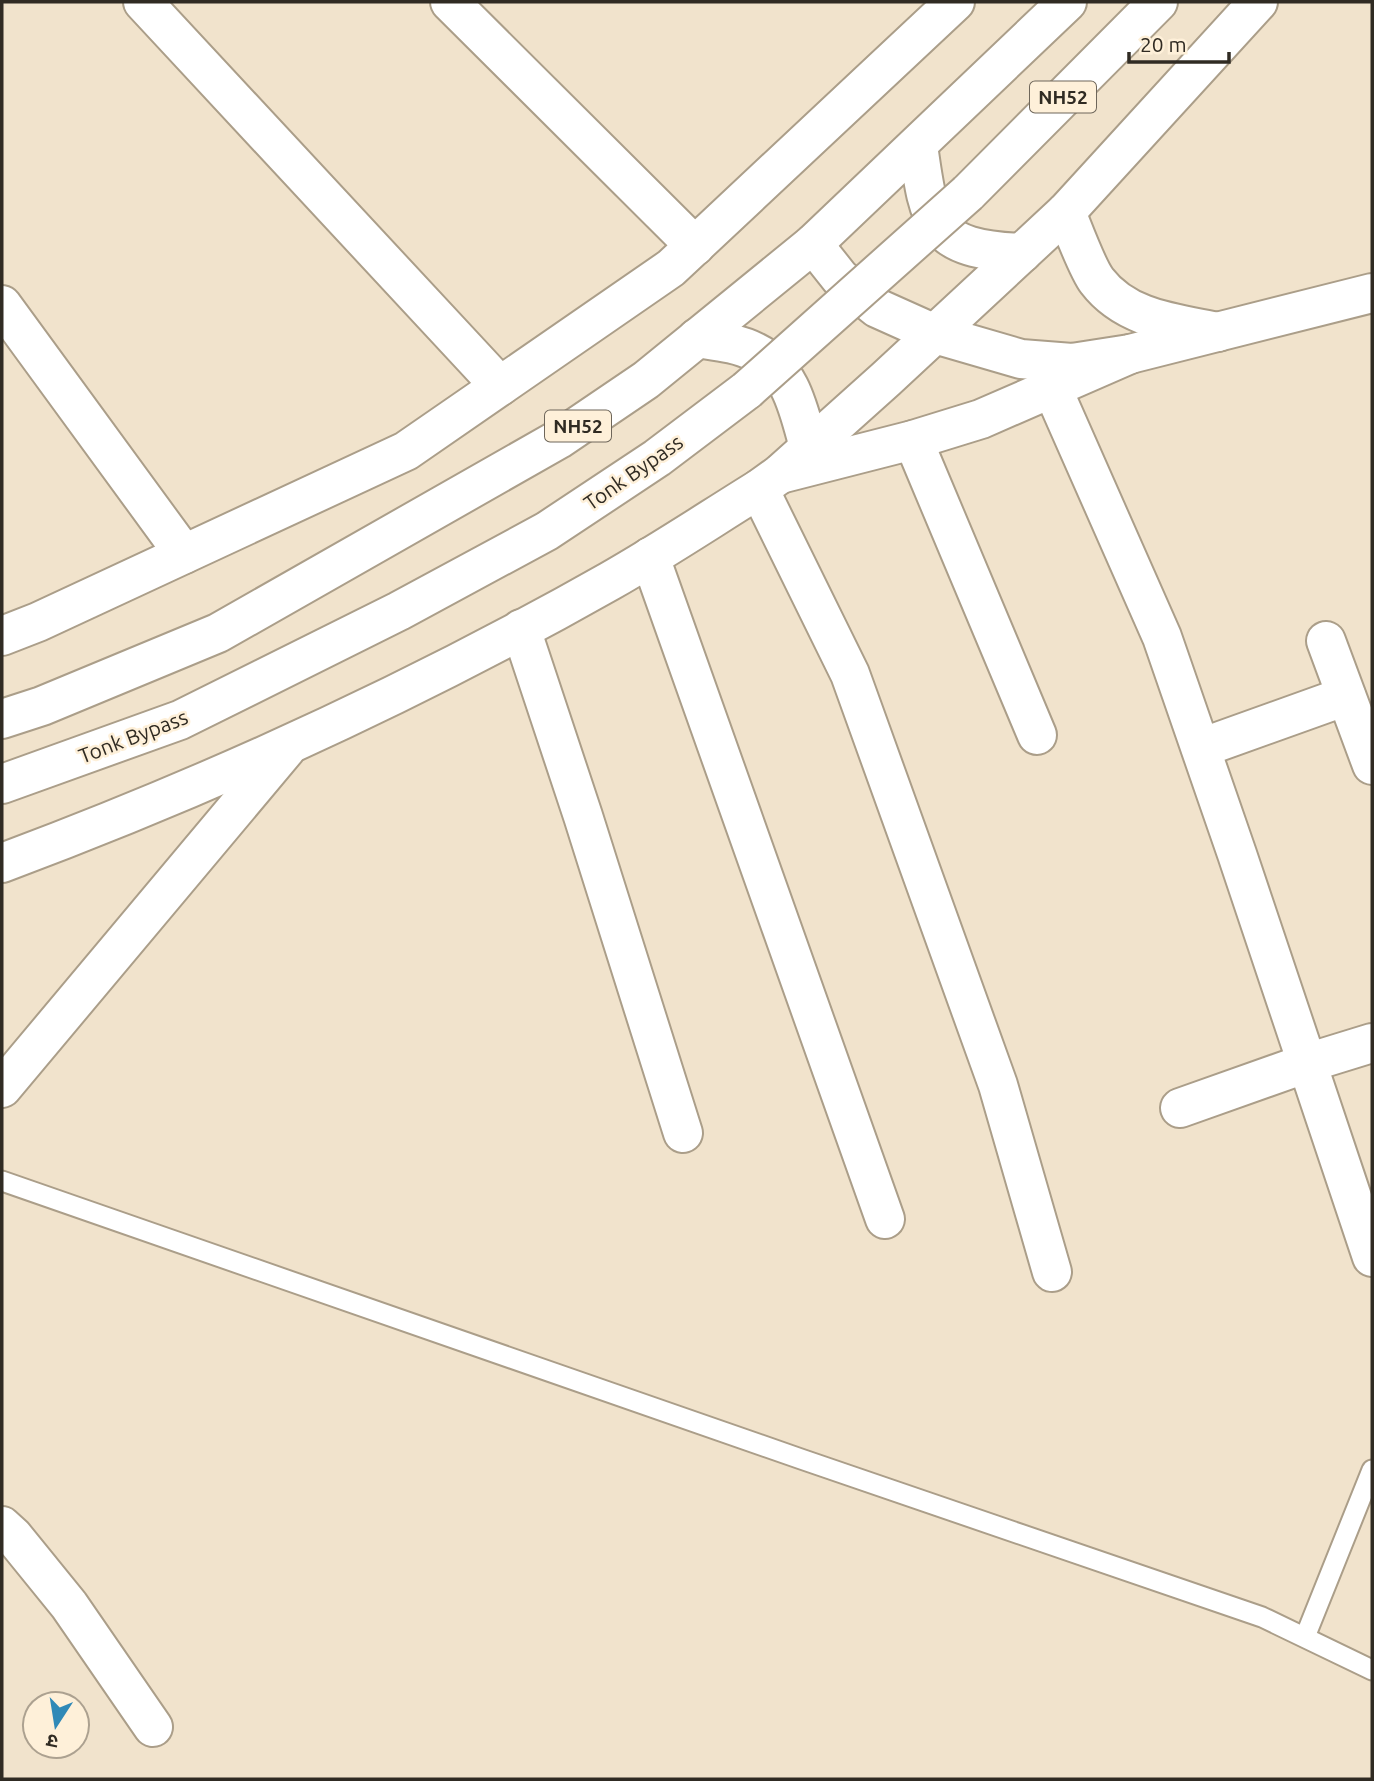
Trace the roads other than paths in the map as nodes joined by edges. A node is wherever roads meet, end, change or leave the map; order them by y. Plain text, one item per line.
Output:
1 (143, 2) edge
2 (450, 2) edge
3 (955, 2) edge
4 (1067, 2) edge
5 (1158, 2) edge
6 (1258, 2) edge
7 (918, 145) junction
8 (1066, 212) junction
9 (813, 244) junction
10 (695, 246) junction
11 (1022, 253) junction
12 (1370, 299) edge
13 (2, 305) edge
14 (1218, 332) junction
15 (935, 334) junction
16 (698, 338) junction
17 (1130, 354) junction
18 (500, 386) junction
19 (1052, 388) junction
20 (913, 440) junction
21 (809, 447) junction
22 (769, 481) junction
23 (184, 554) junction
24 (650, 557) junction
25 (521, 629) junction
26 (2, 636) edge
27 (1326, 641) dead end
28 (1346, 696) junction
29 (2, 719) edge
30 (1037, 735) dead end
31 (292, 742) junction
32 (1201, 748) junction
33 (1372, 765) edge
34 (2, 784) edge
35 (2, 863) edge
36 (1372, 1043) edge
37 (1307, 1063) junction
38 (2, 1088) edge
39 (1180, 1108) dead end
40 (683, 1133) dead end
41 (2, 1181) edge
42 (885, 1219) dead end
43 (1369, 1238) edge
44 (1052, 1272) dead end
45 (1372, 1470) edge
46 (2, 1527) edge
47 (1305, 1637) junction
48 (1372, 1670) edge
49 (152, 1727) dead end

1 - 18 main road
2 - 10 main road
3 - 10 main road
4 - 7 main road, NH52
5 - 34 main road, Tonk Bypass / NH52, bridge
6 - 8 main road
7 - 9 main road, NH52
7 - 11 main road
8 - 11 main road
8 - 14 main road
9 - 15 main road
9 - 16 main road, NH52
10 - 18 main road
11 - 15 main road
12 - 14 main road
13 - 23 main road
14 - 17 main road
15 - 17 main road
15 - 21 main road
16 - 21 main road
16 - 29 main road, NH52
17 - 19 main road
18 - 23 main road
19 - 20 main road
19 - 32 main road
20 - 22 main road
20 - 30 main road
21 - 22 main road
22 - 24 main road
22 - 44 main road
23 - 26 main road
24 - 25 main road
24 - 42 main road
25 - 31 main road
25 - 40 main road
27 - 28 main road
28 - 32 main road
28 - 33 main road
31 - 35 main road
31 - 38 main road
32 - 37 main road
36 - 37 main road
37 - 39 main road
37 - 43 main road
41 - 47 lane
45 - 47 lane
46 - 49 main road
47 - 48 lane

